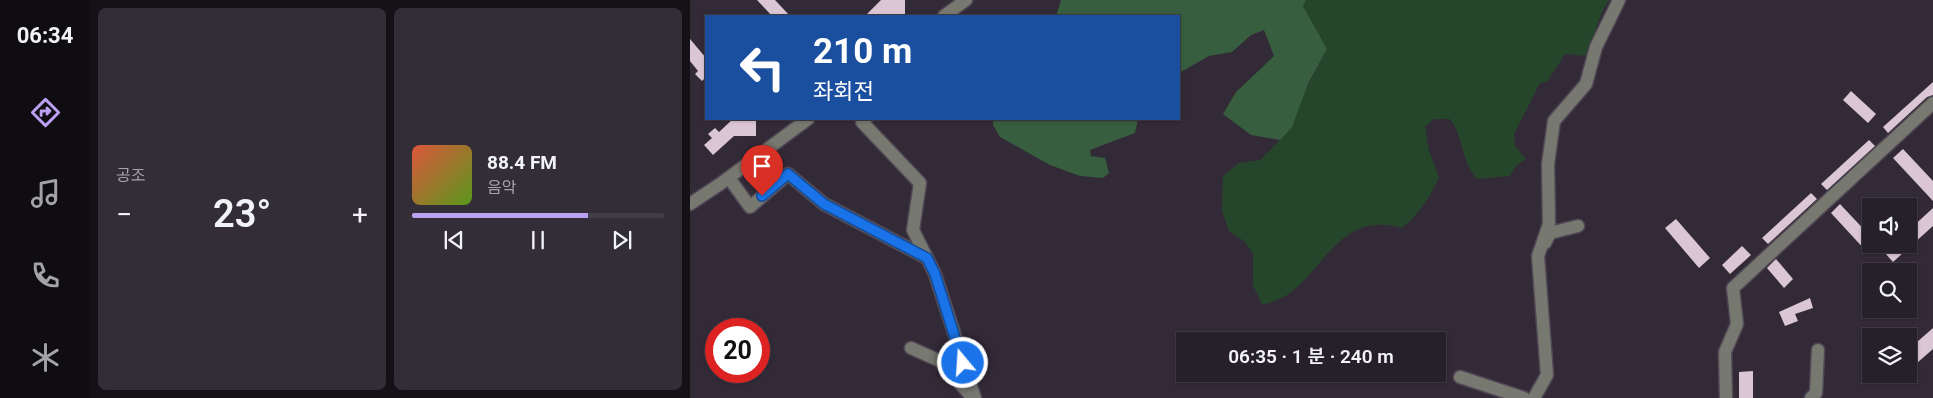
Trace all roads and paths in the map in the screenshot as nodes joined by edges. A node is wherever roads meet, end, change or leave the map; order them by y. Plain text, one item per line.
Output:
1 (966, 0) edge
2 (1620, 0) edge
3 (945, 15) edge
4 (1933, 103) edge
5 (807, 120) edge
6 (865, 120) edge
7 (729, 178) junction
8 (690, 204) edge
9 (1578, 226) dead end
10 (1538, 256) junction
11 (927, 258) junction
12 (911, 348) dead end
13 (1818, 350) dead end
14 (1460, 377) dead end
15 (974, 398) edge
16 (1524, 398) edge
17 (1534, 398) edge
18 (1726, 398) edge
19 (1811, 398) edge

1 - 3 street
2 - 10 street
4 - 18 street
5 - 7 street
6 - 11 street
7 - 8 street
7 - 11 street
9 - 10 street
10 - 17 street
11 - 15 street
12 - 15 street
13 - 19 street
14 - 16 street

